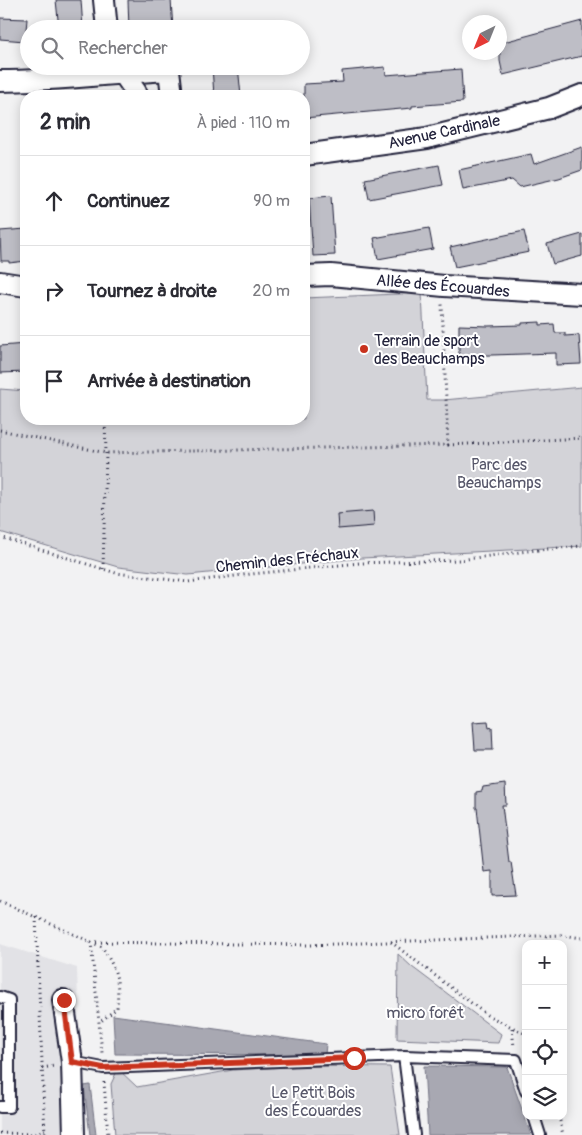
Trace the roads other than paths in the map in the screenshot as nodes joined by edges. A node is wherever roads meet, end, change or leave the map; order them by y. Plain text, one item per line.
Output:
1 (104, 0) edge
2 (106, 20) edge
3 (82, 75) edge
4 (124, 75) edge
5 (170, 75) edge
6 (0, 81) edge
7 (135, 90) edge
8 (171, 90) edge
9 (582, 95) edge
10 (310, 154) edge
11 (310, 276) edge
12 (0, 282) edge
13 (20, 285) edge
14 (582, 294) edge
15 (0, 996) edge
16 (64, 1000) dead end
17 (404, 1056) junction
18 (72, 1062) junction
19 (522, 1079) edge
20 (0, 1107) edge
21 (535, 1120) edge
22 (74, 1135) edge
23 (414, 1135) edge
24 (540, 1135) edge

1 - 2 street
3 - 6 street
4 - 7 street
5 - 8 street
9 - 10 street, Avenue Cardinale
11 - 14 street, Allée des Écouardes
12 - 13 street
15 - 20 lane
16 - 18 street
17 - 18 lane
17 - 19 lane
17 - 23 lane
18 - 22 street
21 - 24 lane

